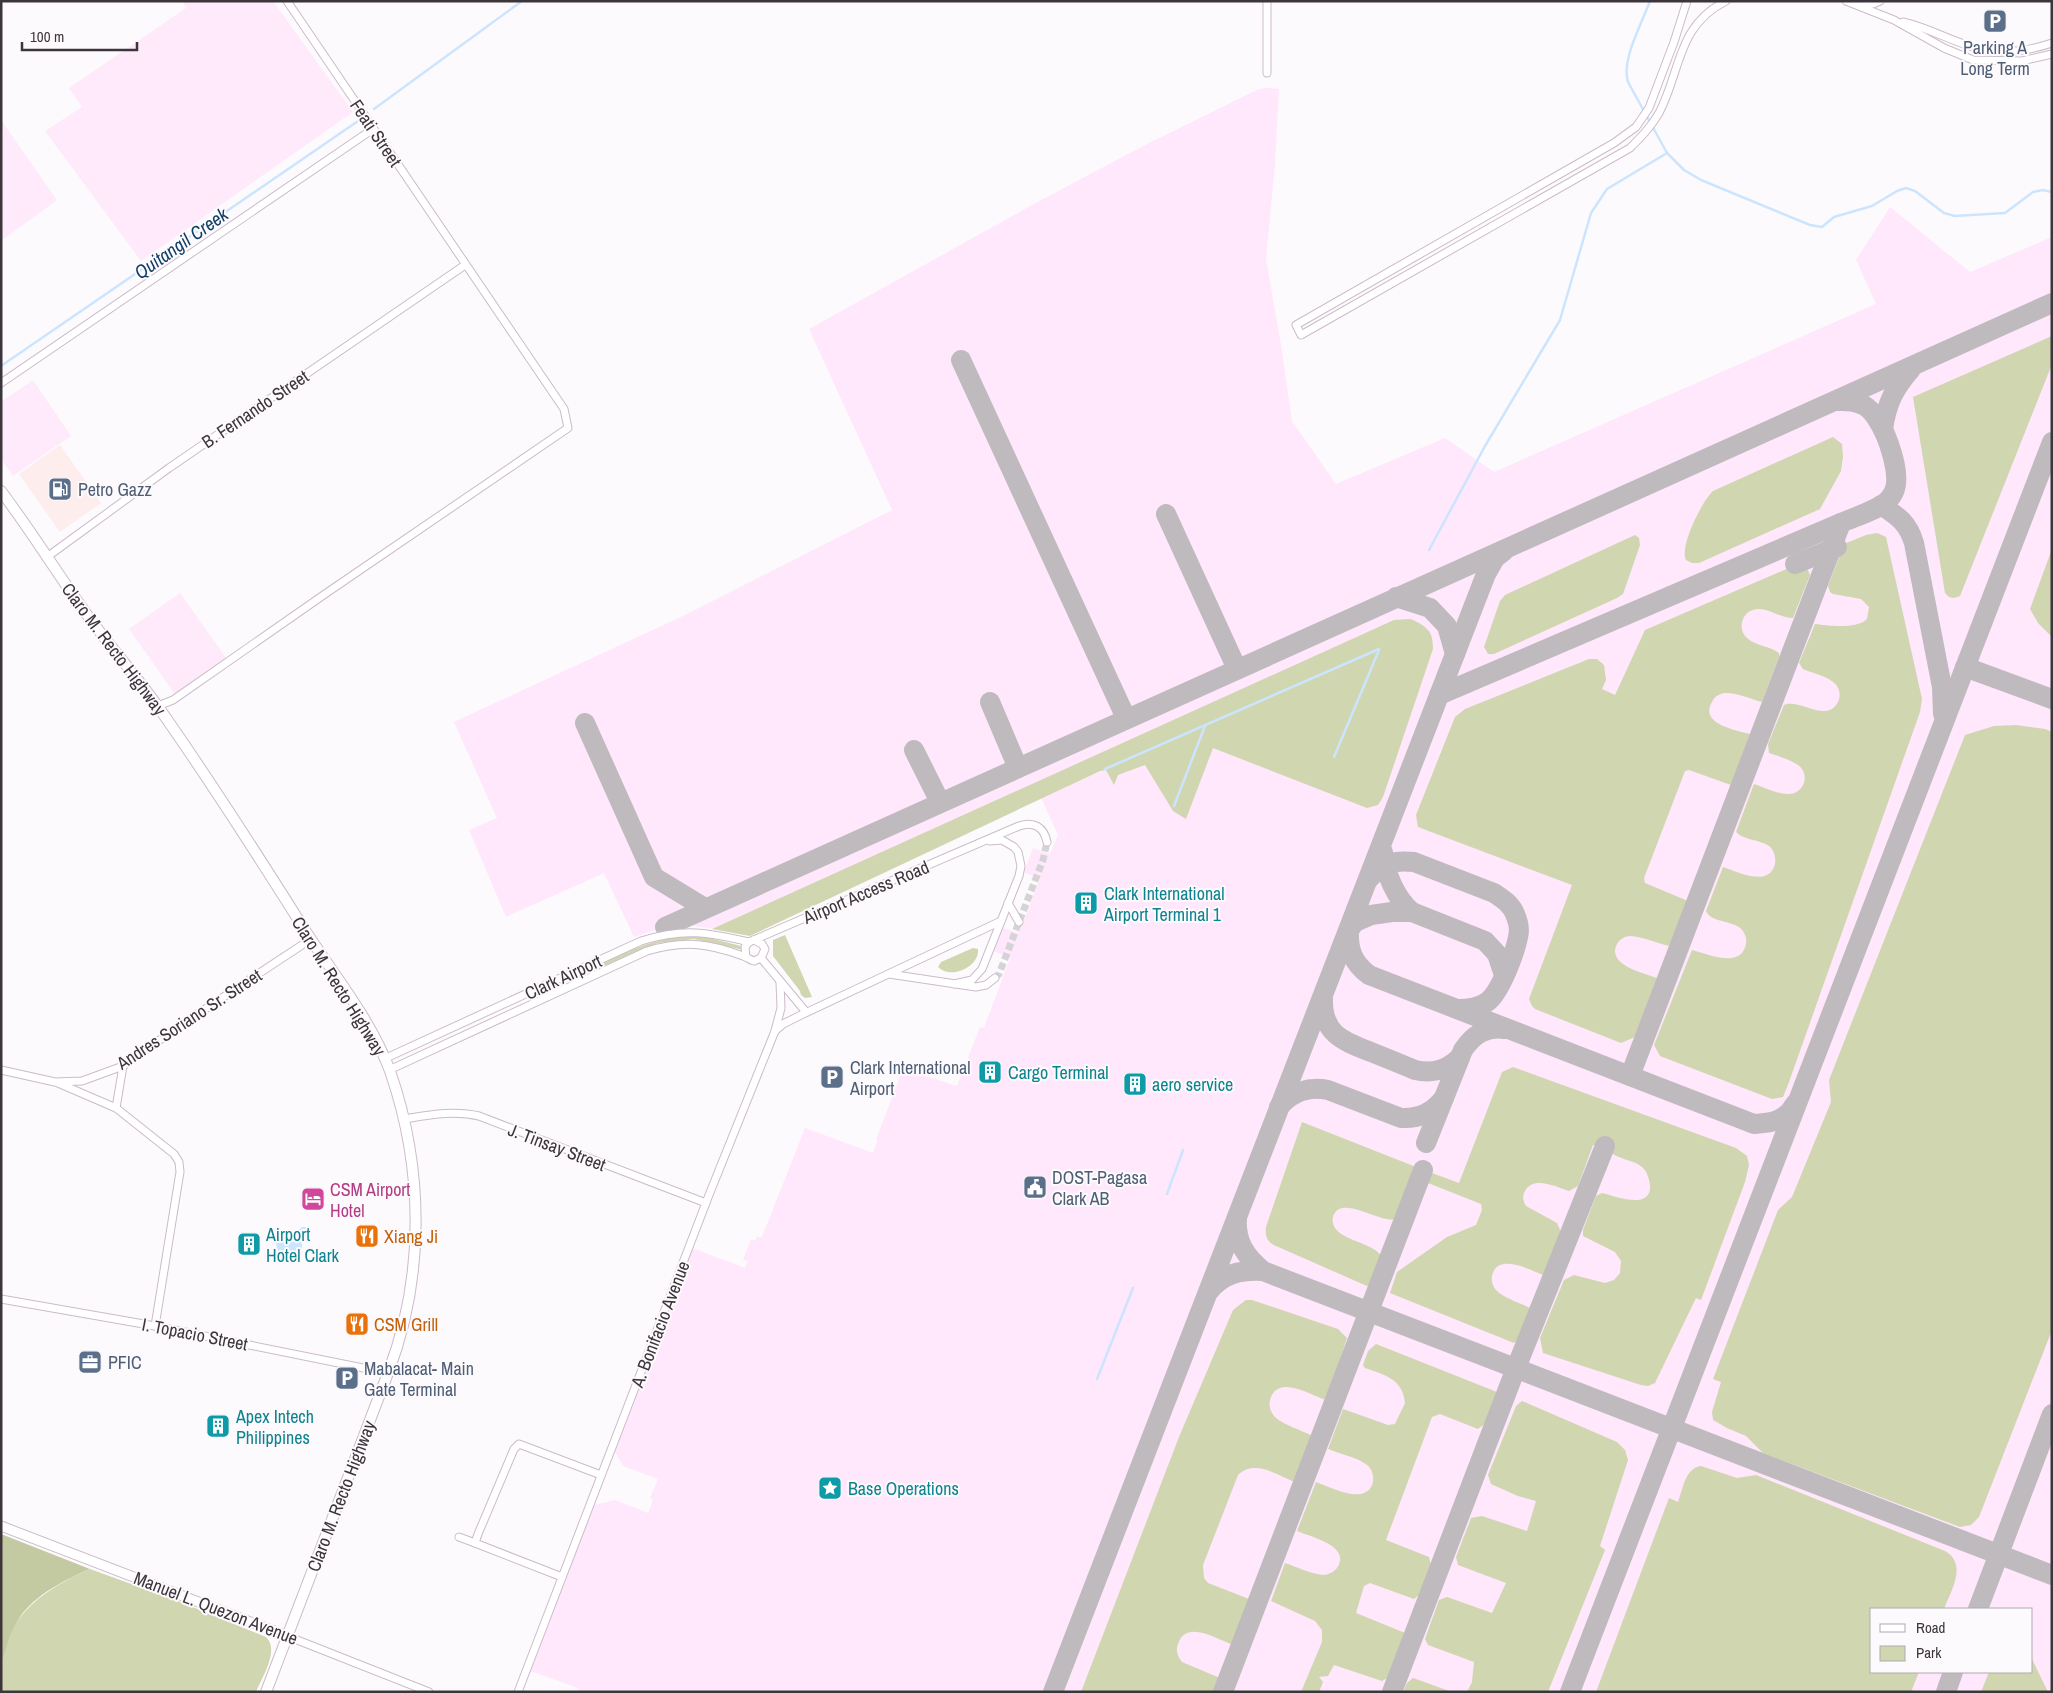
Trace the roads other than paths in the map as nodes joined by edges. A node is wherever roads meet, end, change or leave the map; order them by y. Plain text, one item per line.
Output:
1 (286, 1) edge
2 (1267, 1) edge
3 (1687, 1) edge
4 (1726, 1) edge
5 (1846, 1) edge
6 (1880, 1) edge
7 (1856, 5) junction
8 (1894, 20) junction
9 (2052, 43) edge
10 (2052, 54) edge
11 (1267, 73) dead end
12 (374, 129) junction
13 (465, 264) junction
14 (1, 383) edge
15 (1, 491) edge
16 (47, 558) junction
17 (158, 706) junction
18 (1046, 842) dead end
19 (979, 843) junction
20 (1008, 903) junction
21 (1001, 921) junction
22 (1019, 922) dead end
23 (311, 939) junction
24 (752, 941) junction
25 (746, 957) junction
26 (761, 958) junction
27 (889, 974) junction
28 (995, 978) tunnel mouth
29 (780, 982) junction
30 (954, 984) junction
31 (547, 985) junction
32 (552, 995) junction
33 (806, 1012) junction
34 (775, 1031) junction
35 (384, 1059) junction
36 (123, 1066) junction
37 (1, 1070) edge
38 (389, 1070) junction
39 (55, 1082) junction
40 (116, 1108) junction
41 (404, 1119) junction
42 (706, 1203) junction
43 (1, 1300) edge
44 (155, 1326) junction
45 (388, 1374) junction
46 (601, 1476) junction
47 (1, 1526) edge
48 (459, 1537) dead end
49 (475, 1543) junction
50 (562, 1577) junction
51 (287, 1636) junction
52 (266, 1692) edge
53 (429, 1692) edge
54 (518, 1692) edge

1 - 12 street, Feati Street
2 - 11 street
3 - 4 street
5 - 7 street
6 - 7 street
7 - 8 street
8 - 9 street
8 - 10 street
12 - 13 street, Feati Street
12 - 14 street
13 - 16 street, B. Fernando Street
13 - 17 street, Feati Street
15 - 16 main road, Claro M. Recto Highway
16 - 17 main road, Claro M. Recto Highway
17 - 23 main road, Claro M. Recto Highway
18 - 19 street, Airport Access Road
19 - 20 street, Airport Access Road
19 - 24 street, Airport Access Road
20 - 21 street, Airport Access Road
20 - 22 street
21 - 27 street
21 - 30 street, Airport Access Road
23 - 35 main road, Claro M. Recto Highway
23 - 36 street, Andres Soriano Sr. Street
24 - 25 street
24 - 26 street
24 - 31 street, Clark Airport
25 - 26 street
25 - 32 street, Clark Airport
26 - 29 street
27 - 30 street, Airport Access Road
27 - 33 street
28 - 30 street, Airport Access Road
29 - 33 street
29 - 34 street, A. Bonifacio Avenue
31 - 32 street
31 - 35 street, Clark Airport
32 - 38 street, Clark Airport
33 - 34 street
34 - 42 street, A. Bonifacio Avenue
35 - 38 main road, Claro M. Recto Highway
36 - 39 street, Andres Soriano Sr. Street
36 - 40 street
37 - 39 street, Andres Soriano Sr. Street
38 - 41 main road, Claro M. Recto Highway
39 - 40 street
40 - 44 street
41 - 42 street, J. Tinsay Street
41 - 45 main road, Claro M. Recto Highway
42 - 46 street, A. Bonifacio Avenue
43 - 44 street, I. Topacio Street
44 - 45 street, I. Topacio Street
45 - 51 main road, Claro M. Recto Highway
46 - 49 street
46 - 50 street, A. Bonifacio Avenue
47 - 51 street, Manuel L. Quezon Avenue
48 - 49 street
49 - 50 street
50 - 54 street, A. Bonifacio Avenue
51 - 52 main road, Claro M. Recto Highway
51 - 53 street, Manuel L. Quezon Avenue

